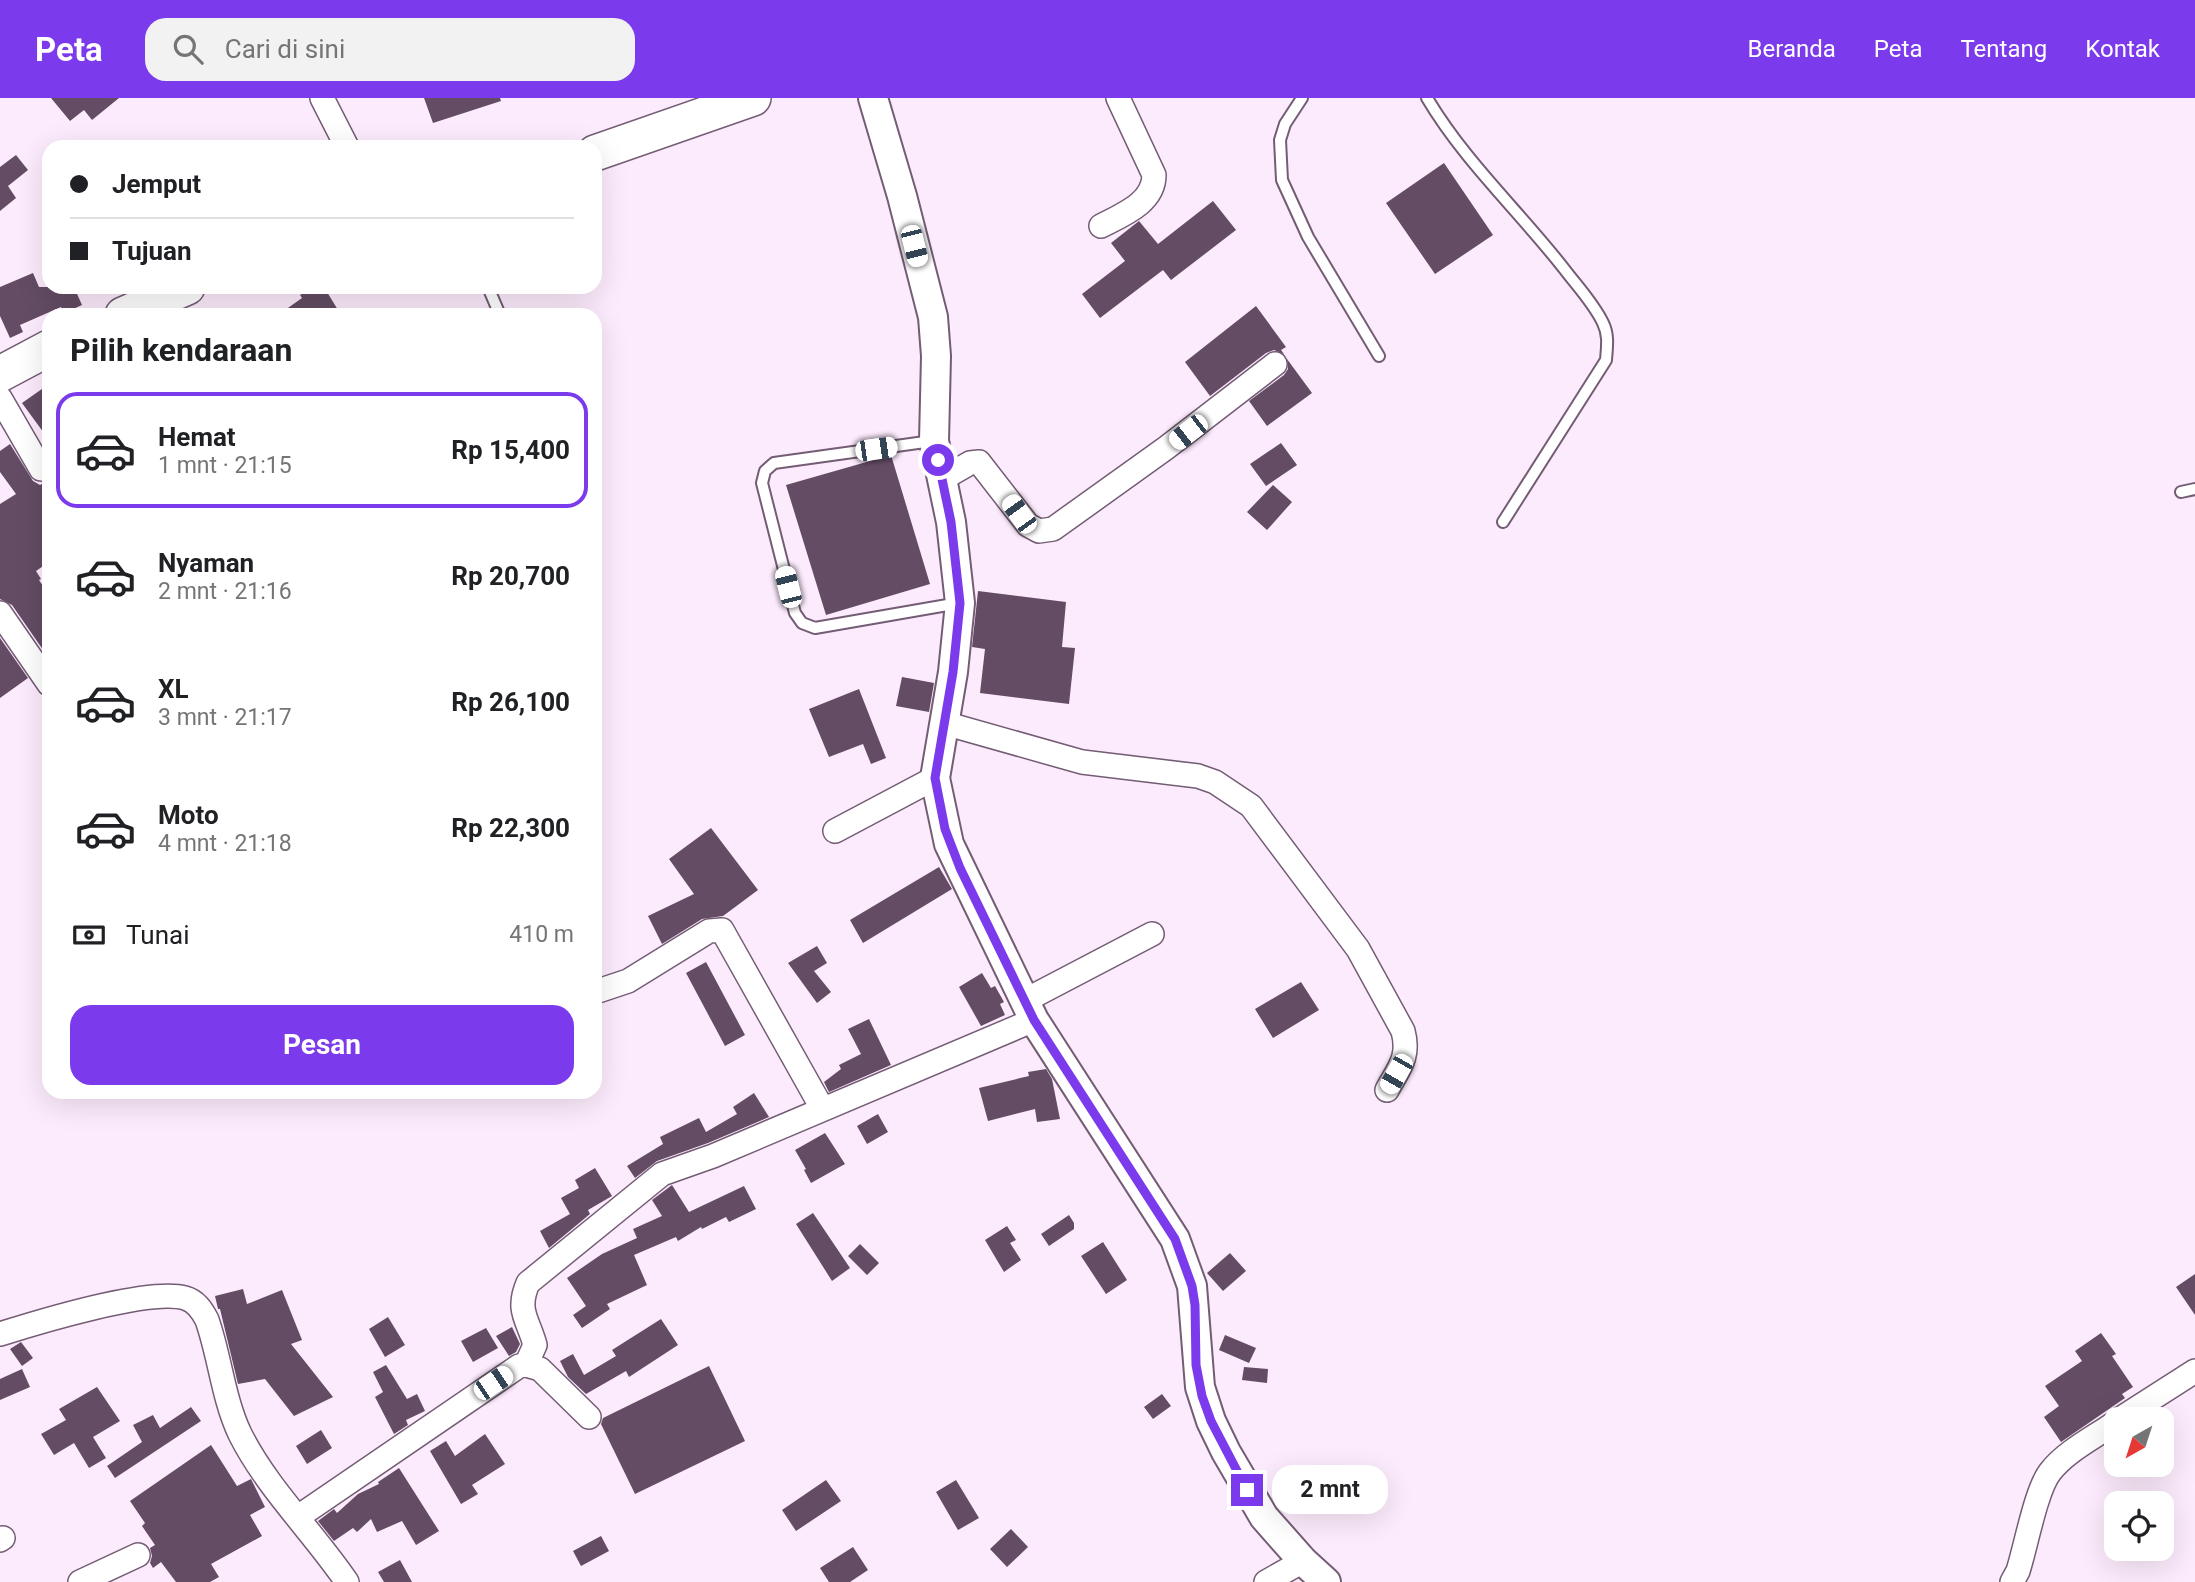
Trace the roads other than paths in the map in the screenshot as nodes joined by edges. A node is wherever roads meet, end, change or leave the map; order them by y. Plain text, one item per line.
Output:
1 (322, 98) edge
2 (734, 98) edge
3 (753, 98) edge
4 (873, 98) edge
5 (1118, 98) edge
6 (1302, 98) edge
7 (1427, 98) edge
8 (343, 140) edge
9 (602, 145) edge
10 (602, 151) edge
11 (1101, 226) dead end
12 (156, 294) edge
13 (171, 294) edge
14 (125, 308) edge
15 (139, 308) edge
16 (42, 346) edge
17 (42, 352) edge
18 (1380, 356) dead end
19 (1275, 364) dead end
20 (0, 368) edge
21 (0, 374) edge
22 (0, 398) edge
23 (934, 441) junction
24 (41, 469) dead end
25 (942, 479) junction
26 (2195, 489) edge
27 (2181, 492) dead end
28 (1503, 522) dead end
29 (960, 603) junction
30 (0, 613) edge
31 (42, 674) edge
32 (944, 723) junction
33 (935, 778) junction
34 (835, 831) dead end
35 (1152, 934) dead end
36 (602, 990) edge
37 (1029, 1011) junction
38 (1387, 1090) dead end
39 (822, 1108) junction
40 (0, 1335) edge
41 (526, 1365) junction
42 (2195, 1371) edge
43 (2140, 1407) edge
44 (589, 1416) dead end
45 (2104, 1431) edge
46 (298, 1517) junction
47 (138, 1555) dead end
48 (1303, 1561) junction
49 (80, 1582) edge
50 (347, 1582) edge
51 (1266, 1582) edge
52 (1326, 1582) edge
53 (2012, 1582) edge

1 - 8 street
2 - 9 main road
3 - 10 main road
4 - 23 street
5 - 11 street
6 - 18 lane
7 - 28 lane
12 - 14 main road
13 - 15 main road
16 - 20 main road
17 - 21 main road
19 - 25 street
22 - 24 street
23 - 25 street
23 - 29 lane
25 - 29 street
26 - 27 lane
29 - 32 street
30 - 31 street
32 - 33 street
32 - 38 street
33 - 34 street
33 - 37 street
35 - 37 street
36 - 39 street
37 - 39 street
37 - 48 street
39 - 41 street
40 - 46 street
41 - 44 street
41 - 46 street
42 - 43 street
45 - 53 street
46 - 50 street
47 - 49 street
48 - 51 street
48 - 52 street

